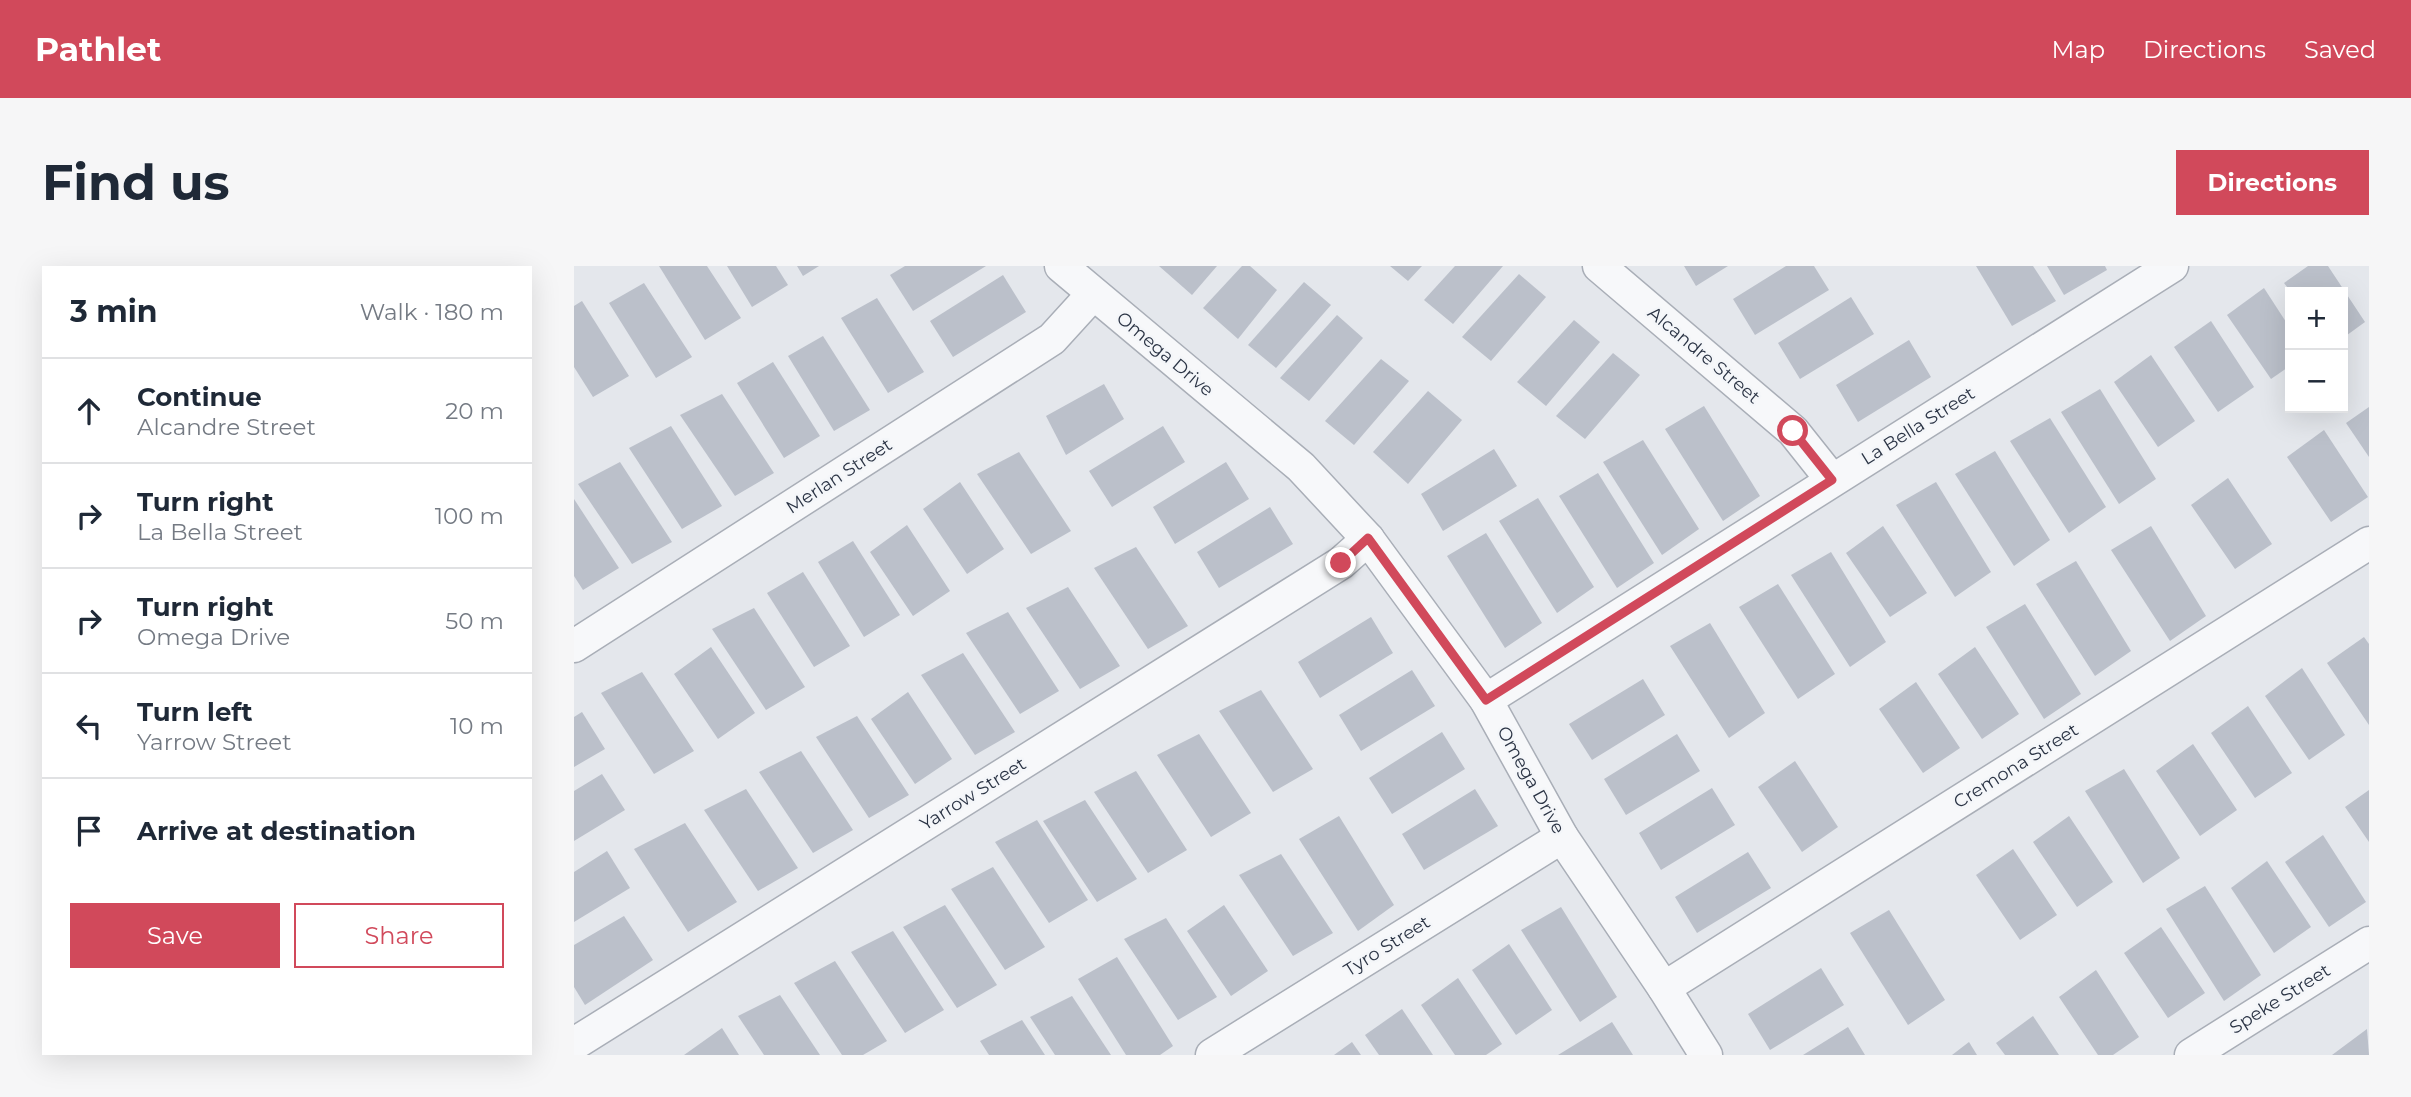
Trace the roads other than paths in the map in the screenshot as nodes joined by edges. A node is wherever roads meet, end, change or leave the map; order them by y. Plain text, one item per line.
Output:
1 (1060, 266) edge
2 (1599, 266) edge
3 (2172, 266) edge
4 (1093, 294) junction
5 (1832, 480) junction
6 (1368, 538) junction
7 (2369, 543) edge
8 (574, 646) edge
9 (1486, 700) junction
10 (1562, 836) junction
11 (2369, 943) edge
12 (1664, 988) junction
13 (574, 1045) edge
14 (1246, 1046) edge
15 (1212, 1055) edge
16 (1706, 1055) edge
17 (2191, 1055) edge

1 - 4 street, Omega Drive
2 - 5 street, Alcandre Street
3 - 5 street, La Bella Street
4 - 6 street, Omega Drive
4 - 8 street, Merlan Street
5 - 9 street, La Bella Street
6 - 9 street, Omega Drive
6 - 13 street, Yarrow Street
7 - 12 street, Cremona Street
9 - 10 street, Omega Drive
10 - 12 street, Omega Drive
10 - 14 street, Tyro Street
11 - 17 street, Speke Street
12 - 16 street, Omega Drive
14 - 15 street, Tyro Street

